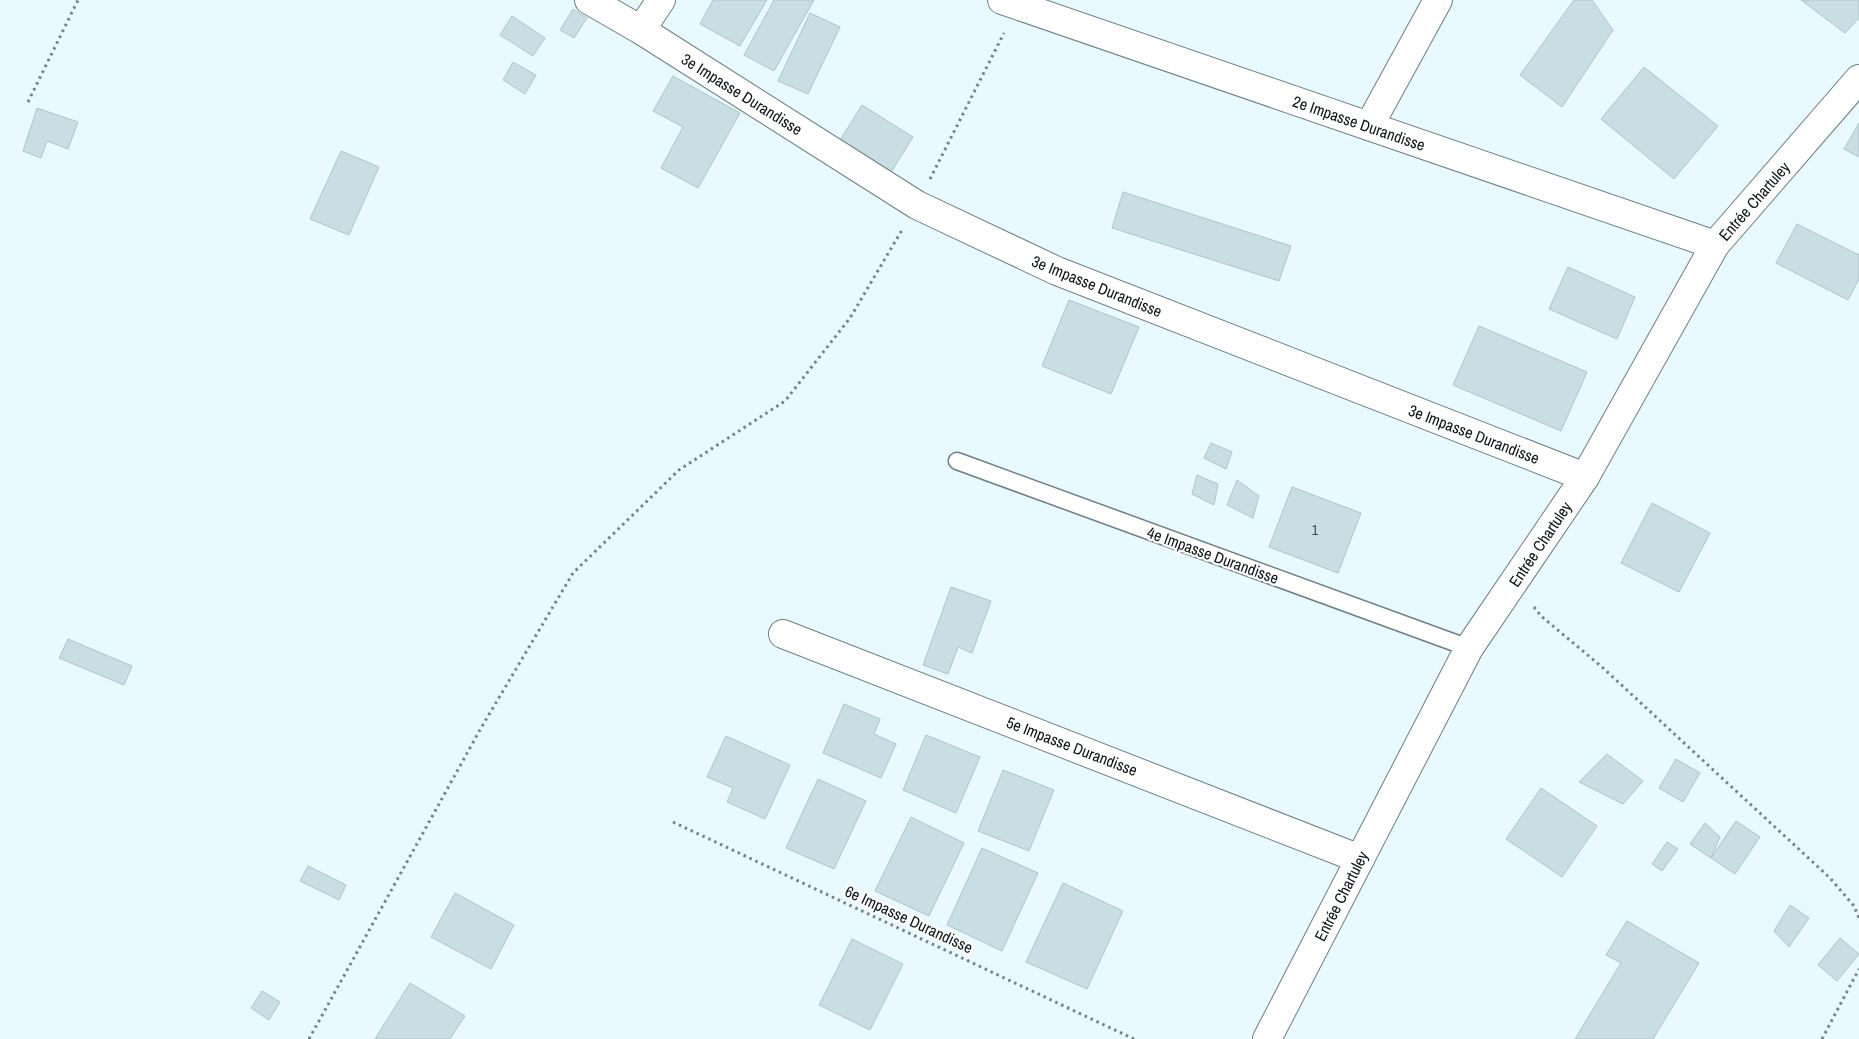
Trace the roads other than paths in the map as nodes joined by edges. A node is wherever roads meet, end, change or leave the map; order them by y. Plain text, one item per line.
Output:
1 (589, 0) edge
2 (660, 0) edge
3 (1438, 0) edge
4 (1014, 2) edge
5 (641, 30) junction
6 (1859, 79) edge
7 (1369, 126) junction
8 (1716, 246) junction
9 (957, 461) dead end
10 (1585, 477) junction
11 (783, 634) dead end
12 (1469, 648) junction
13 (1360, 859) junction
14 (1267, 1039) edge

1 - 5 street, 3e Impasse Durandisse
2 - 5 street
3 - 7 street
4 - 7 street, 2e Impasse Durandisse
5 - 10 street, 3e Impasse Durandisse
6 - 8 street, Entrée Chartuley
7 - 8 street, 2e Impasse Durandisse
8 - 10 street, Entrée Chartuley
9 - 12 lane, 4e Impasse Durandisse
10 - 12 street, Entrée Chartuley
11 - 13 street, 5e Impasse Durandisse
12 - 13 street, Entrée Chartuley
13 - 14 street, Entrée Chartuley

